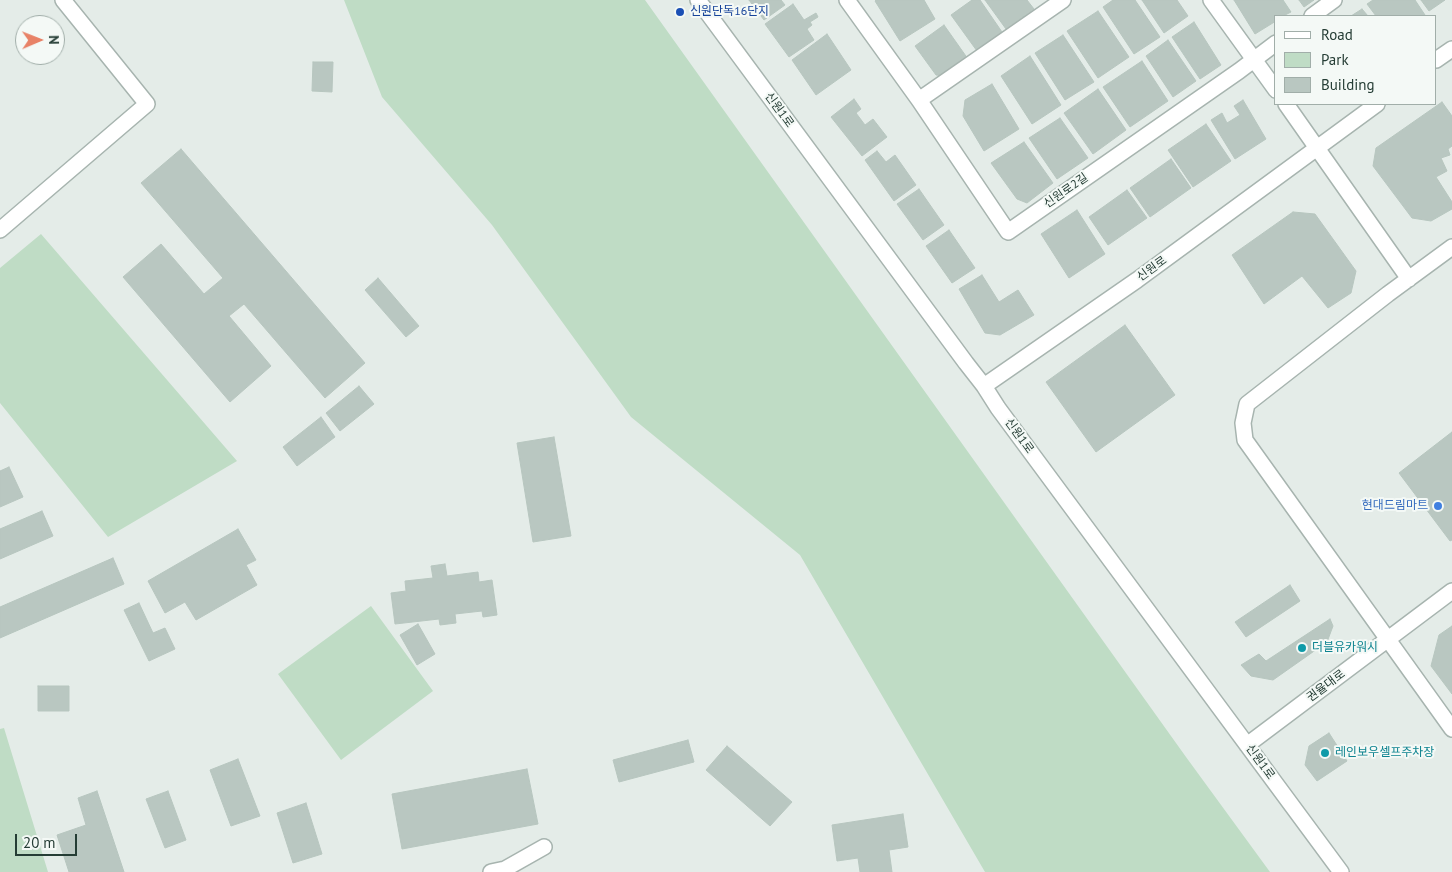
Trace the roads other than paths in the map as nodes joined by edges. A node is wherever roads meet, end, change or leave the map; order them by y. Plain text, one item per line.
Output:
1 (63, 0) edge
2 (698, 0) edge
3 (847, 0) edge
4 (1063, 0) edge
5 (1211, 0) edge
6 (1334, 0) edge
7 (1313, 15) edge
8 (1274, 45) edge
9 (1452, 48) edge
10 (1437, 59) edge
11 (1254, 60) junction
12 (1274, 87) edge
13 (920, 100) junction
14 (1287, 105) edge
15 (1376, 105) edge
16 (1317, 147) junction
17 (0, 230) edge
18 (1452, 247) edge
19 (1409, 279) junction
20 (984, 386) junction
21 (1452, 591) edge
22 (1388, 640) junction
23 (1452, 729) edge
24 (1247, 745) junction
25 (544, 846) dead end
26 (491, 872) edge
27 (1341, 872) edge

1 - 17 street
2 - 20 street, 신원1로
3 - 13 street, 신원로2길
4 - 13 street
5 - 11 street
6 - 7 street
8 - 11 street
9 - 10 street
11 - 12 street
11 - 13 street, 신원로2길
14 - 16 street
15 - 16 street, 신원로
16 - 19 street
16 - 20 street, 신원로
18 - 19 street
19 - 22 street
20 - 24 street, 신원1로
21 - 22 street, 권율대로
22 - 23 street
22 - 24 street, 권율대로
24 - 27 street, 신원1로
25 - 26 street

